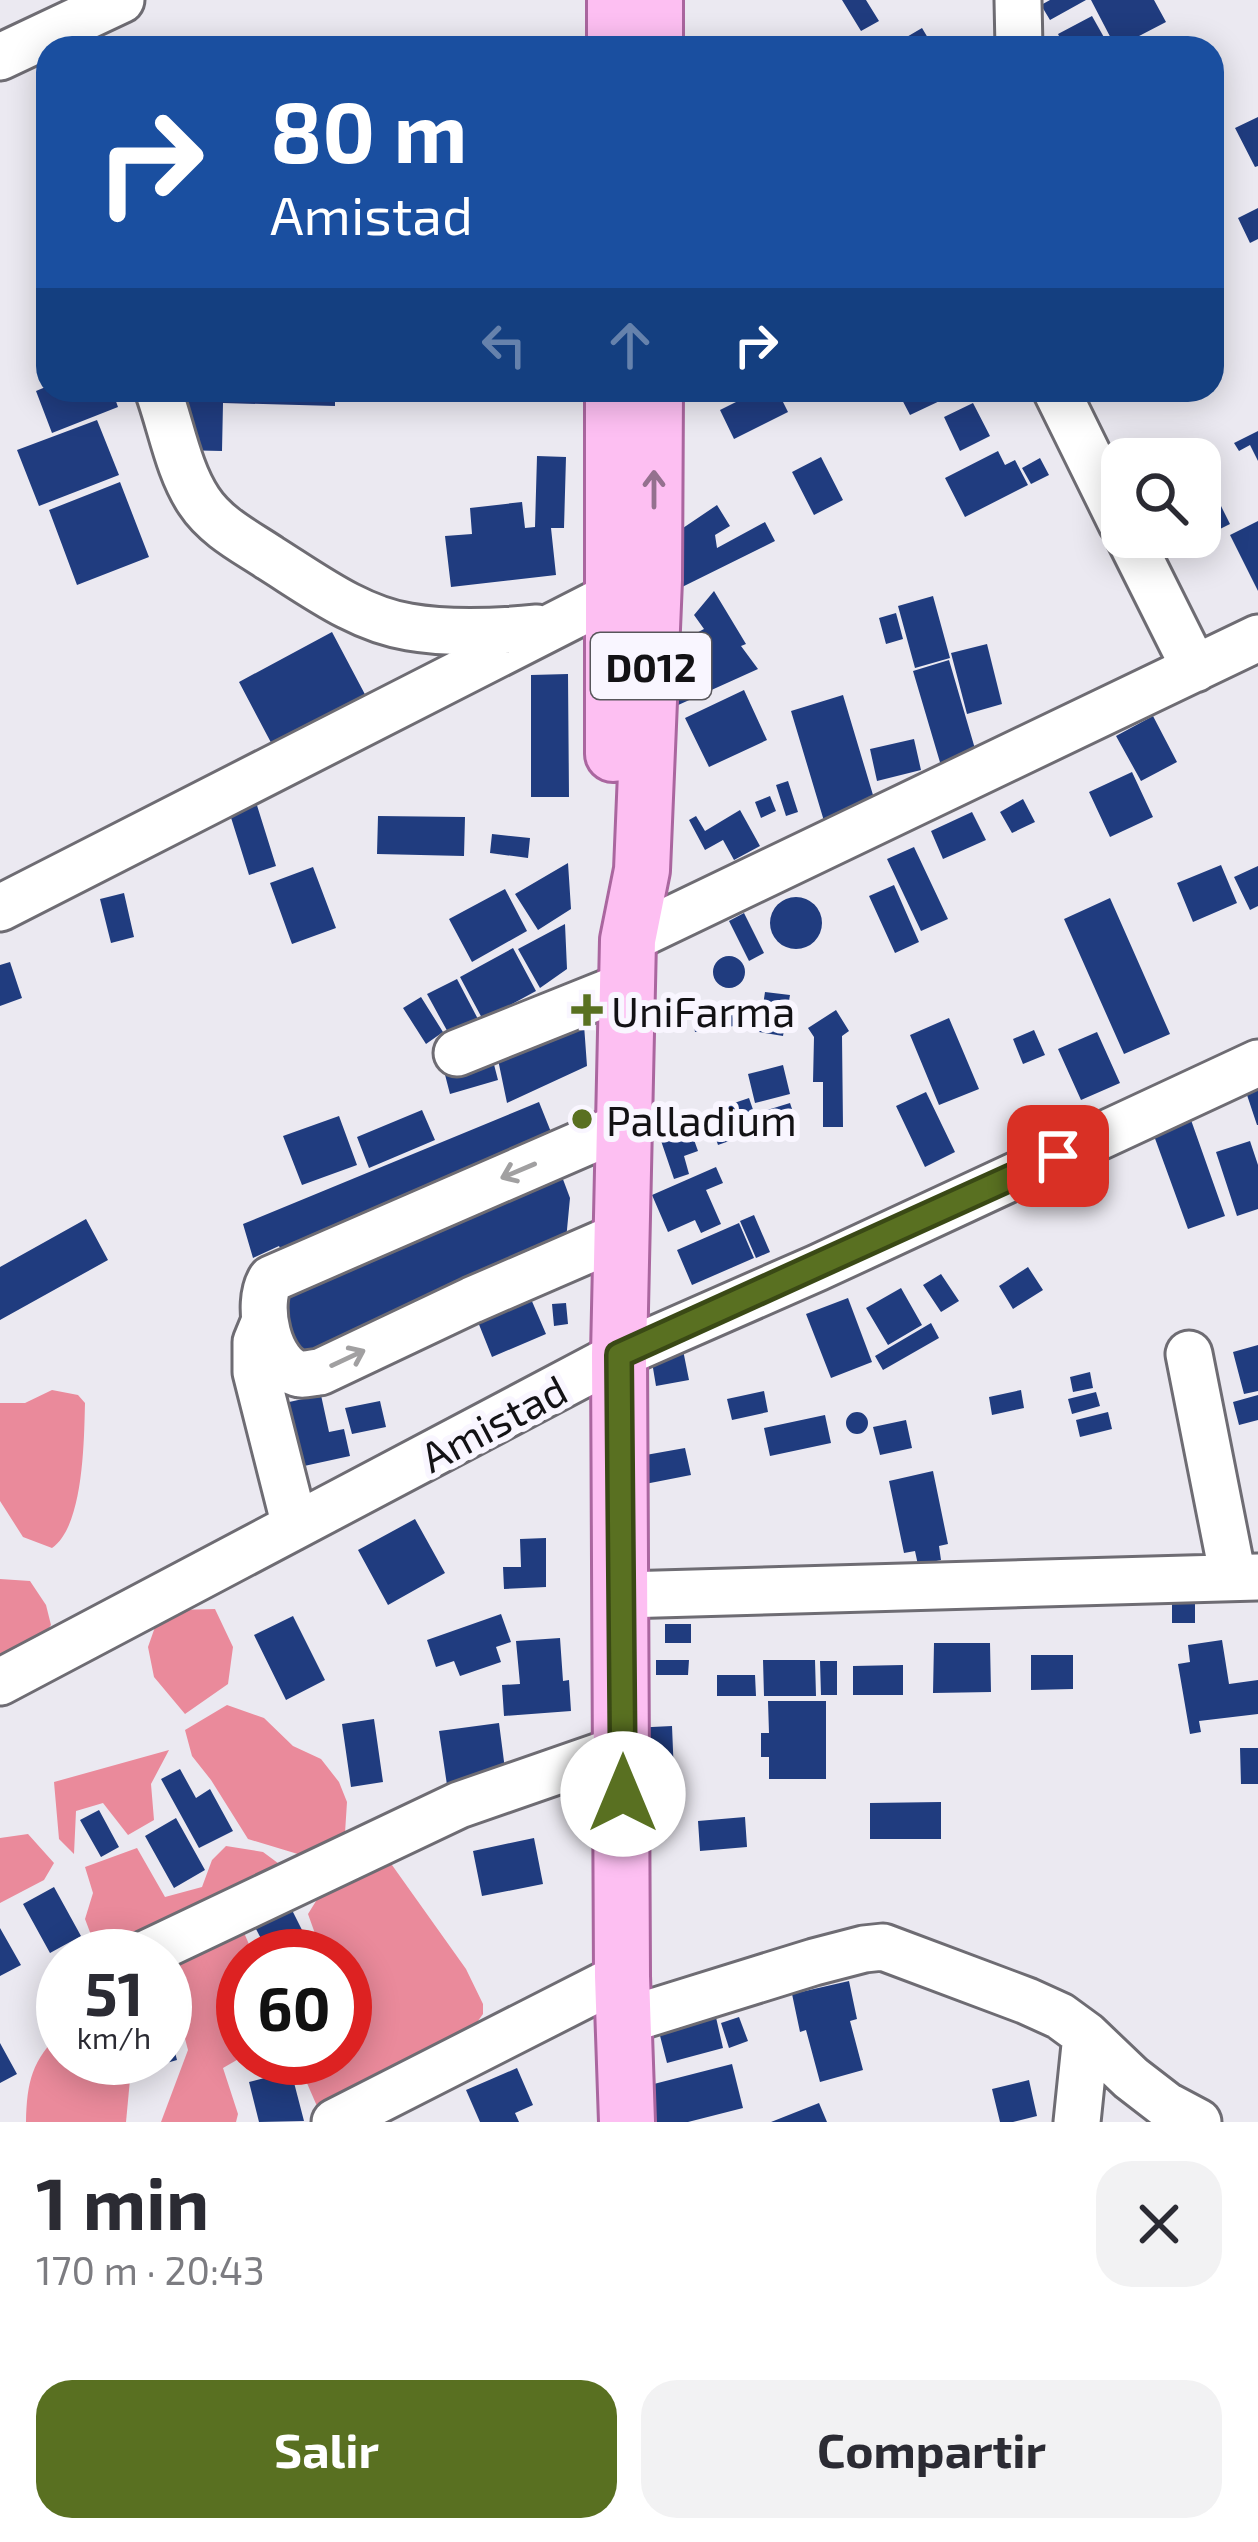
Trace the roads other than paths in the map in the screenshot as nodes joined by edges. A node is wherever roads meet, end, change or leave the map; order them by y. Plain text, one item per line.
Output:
1 (121, 0) edge
2 (615, 0) edge
3 (655, 0) edge
4 (1018, 0) edge
5 (45, 36) edge
6 (615, 36) edge
7 (655, 36) edge
8 (1019, 36) edge
9 (36, 40) edge
10 (0, 57) edge
11 (162, 402) edge
12 (614, 402) edge
13 (654, 402) edge
14 (1062, 402) edge
15 (1101, 481) edge
16 (1140, 558) edge
17 (633, 588) junction
18 (551, 627) junction
19 (1258, 638) edge
20 (1196, 669) junction
21 (0, 908) edge
22 (628, 963) junction
23 (457, 1053) dead end
24 (1258, 1063) edge
25 (625, 1125) junction
26 (622, 1235) junction
27 (264, 1323) junction
28 (1189, 1354) dead end
29 (619, 1355) junction
30 (295, 1526) junction
31 (1245, 1577) edge
32 (622, 1595) junction
33 (0, 1682) edge
34 (623, 1748) junction
35 (192, 1932) edge
36 (623, 1998) junction
37 (1087, 2035) junction
38 (335, 2122) edge
39 (627, 2122) edge
40 (1077, 2122) edge
41 (1198, 2122) edge

1 - 5 street
2 - 6 main road
3 - 7 main road
4 - 8 street
9 - 10 street
11 - 18 street
12 - 17 main road, D012
17 -> 13 main road, D012
14 - 15 street
16 - 20 street
17 - 18 street
17 - 22 main road, D012
18 - 21 street
19 - 20 street
20 - 22 street
22 - 23 street
22 - 25 main road, D012
24 - 29 street, Amistad
25 - 26 main road, D012
25 -> 27 street
27 -> 26 street
26 - 29 main road, D012
27 - 30 street
28 - 31 street
29 - 30 street, Amistad
29 - 32 main road, D012
30 - 33 street, Amistad
31 - 32 street
32 - 34 main road, D012
34 - 35 street
34 - 36 main road, D012
36 - 37 street
36 - 38 street
36 - 39 main road, D012
37 - 40 street
37 - 41 street

